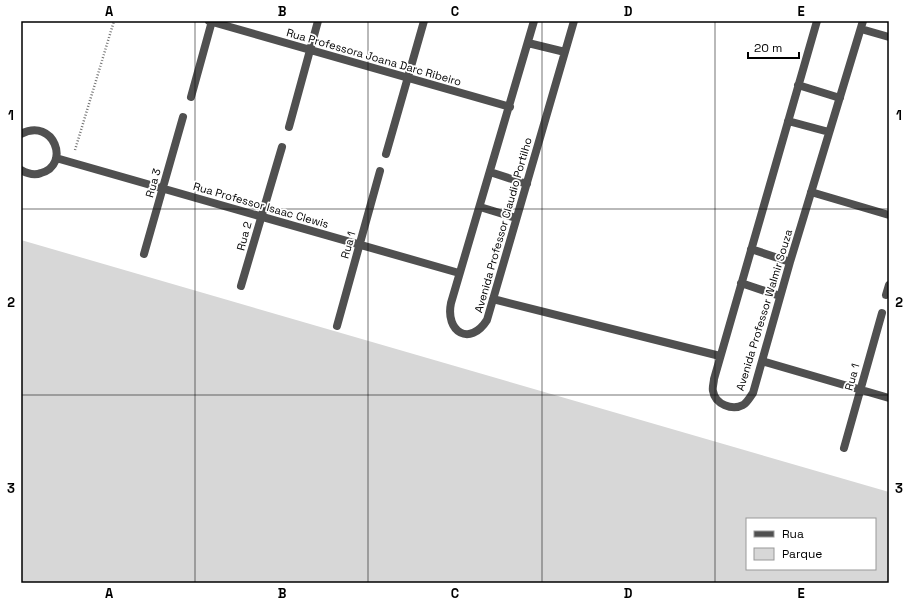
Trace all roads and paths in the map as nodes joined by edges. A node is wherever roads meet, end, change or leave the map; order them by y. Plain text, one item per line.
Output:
1 (114, 21) edge
2 (211, 21) edge
3 (318, 21) edge
4 (424, 21) edge
5 (534, 21) edge
6 (574, 21) edge
7 (817, 21) edge
8 (862, 25) edge
9 (889, 37) edge
10 (528, 43) junction
11 (310, 51) junction
12 (565, 52) junction
13 (407, 79) junction
14 (798, 85) junction
15 (191, 97) dead end
16 (840, 98) junction
17 (510, 107) junction
18 (183, 117) dead end
19 (788, 121) junction
20 (289, 127) dead end
21 (829, 132) junction
22 (21, 134) edge
23 (282, 147) dead end
24 (386, 154) dead end
25 (56, 158) junction
26 (71, 162) junction
27 (21, 170) edge
28 (380, 170) dead end
29 (490, 172) junction
30 (527, 184) junction
31 (163, 188) junction
32 (811, 192) junction
33 (480, 207) junction
34 (889, 215) edge
35 (260, 218) junction
36 (516, 218) junction
37 (360, 245) junction
38 (751, 250) junction
39 (144, 254) dead end
40 (790, 262) junction
41 (459, 273) junction
42 (741, 283) junction
43 (889, 285) edge
44 (242, 286) dead end
45 (886, 295) dead end
46 (780, 296) junction
47 (493, 299) junction
48 (882, 313) dead end
49 (337, 326) dead end
50 (720, 356) junction
51 (762, 361) junction
52 (860, 389) junction
53 (889, 398) edge
54 (844, 448) dead end

1 - 26 path
2 - 11 street, Rua Professora Joana Darc Ribeiro
2 - 15 street
3 - 11 street
4 - 13 street
5 - 10 street, Avenida Professor Claudio Portilho
6 - 12 street, Avenida Professor Claudio Portilho
7 - 14 street, Avenida Professor Walmir Souza
8 - 9 street
8 - 16 street, Avenida Professor Walmir Souza
10 - 12 street
10 - 17 street, Avenida Professor Claudio Portilho
11 - 13 street, Rua Professora Joana Darc Ribeiro
11 - 20 street
12 - 30 street, Avenida Professor Claudio Portilho
13 - 17 street, Rua Professora Joana Darc Ribeiro
13 - 24 street
14 - 16 street
14 - 19 street, Avenida Professor Walmir Souza
16 - 21 street, Avenida Professor Walmir Souza
17 - 29 street, Avenida Professor Claudio Portilho
18 - 31 street, Rua 3
19 - 21 street
19 - 38 street, Avenida Professor Walmir Souza
21 - 32 street, Avenida Professor Walmir Souza
22 - 25 street
23 - 35 street, Rua 2
25 - 26 street, Rua Professor Isaac Clewis
25 - 27 street
26 - 31 street, Rua Professor Isaac Clewis
28 - 37 street, Rua 1
29 - 30 street
29 - 33 street, Avenida Professor Claudio Portilho
30 - 36 street, Avenida Professor Claudio Portilho
31 - 35 street, Rua Professor Isaac Clewis
31 - 39 street, Rua 3
32 - 34 street
32 - 40 street, Avenida Professor Walmir Souza
33 - 36 street
33 - 41 street, Avenida Professor Claudio Portilho
35 - 37 street, Rua Professor Isaac Clewis
35 - 44 street, Rua 2
36 - 47 street, Avenida Professor Claudio Portilho
37 - 41 street, Rua Professor Isaac Clewis
37 - 49 street, Rua 1
38 - 40 street
38 - 42 street, Avenida Professor Walmir Souza
40 - 46 street, Avenida Professor Walmir Souza
41 - 47 street, Avenida Professor Claudio Portilho
42 - 46 street
42 - 50 street, Avenida Professor Walmir Souza
43 - 45 street
46 - 51 street, Avenida Professor Walmir Souza
47 - 50 street
48 - 52 street, Rua 1
50 - 51 street, Avenida Professor Walmir Souza
51 - 52 street
52 - 53 street
52 - 54 street, Rua 1

